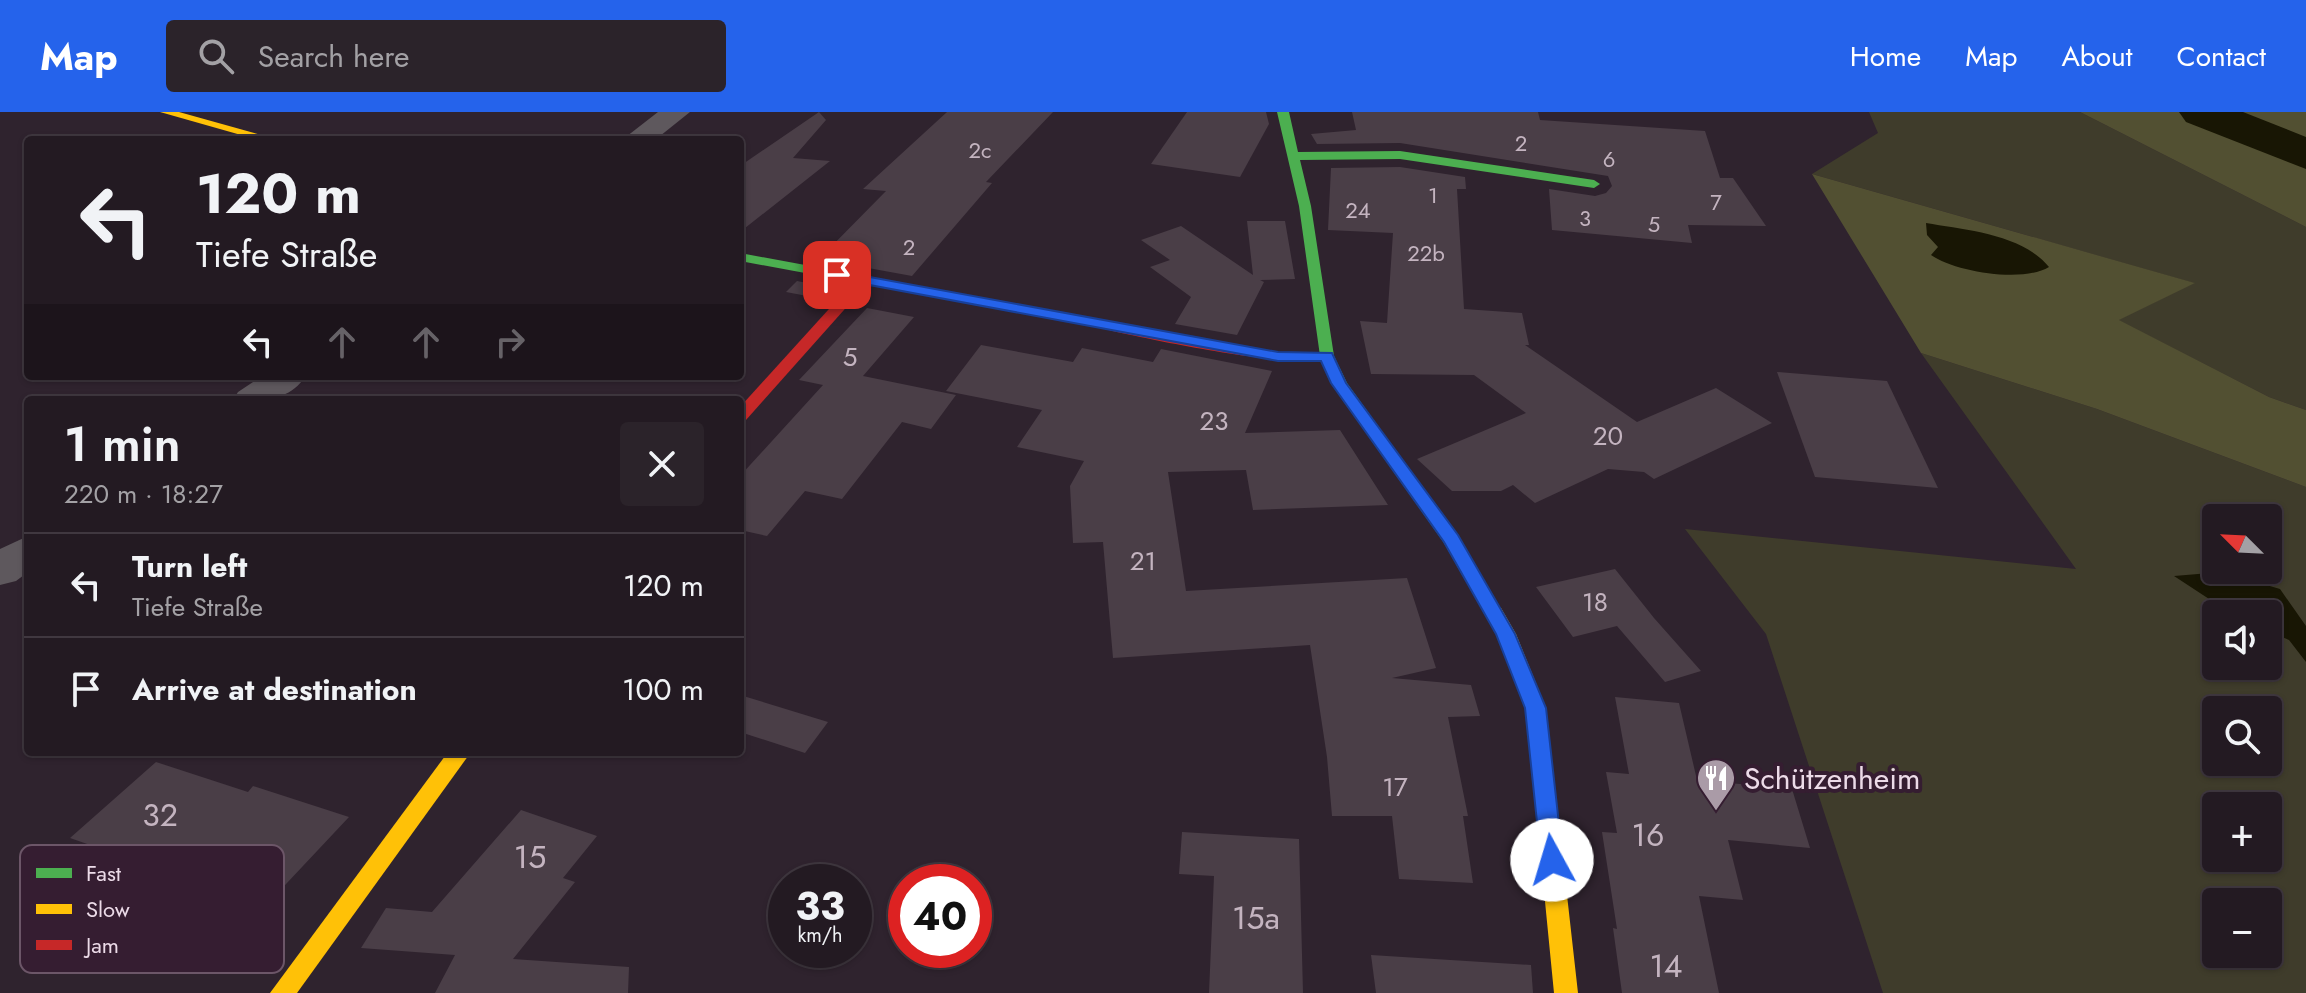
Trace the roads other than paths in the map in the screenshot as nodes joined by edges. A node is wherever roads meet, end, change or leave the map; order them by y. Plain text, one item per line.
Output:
1 (166, 112) edge
2 (676, 112) edge
3 (1283, 112) edge
4 (258, 136) edge
5 (642, 136) edge
6 (1296, 156) junction
7 (1594, 184) dead end
8 (744, 258) edge
9 (863, 280) junction
10 (1327, 356) junction
11 (281, 380) edge
12 (258, 396) edge
13 (744, 413) edge
14 (24, 554) edge
15 (0, 570) edge
16 (457, 756) edge
17 (282, 993) edge
18 (1566, 993) edge

1 - 4 street
2 - 5 street
3 - 6 street
6 - 7 street
6 - 10 street
8 - 9 street
9 - 10 street
9 - 13 street
10 - 18 street
11 - 12 street
14 - 15 street
16 - 17 street

